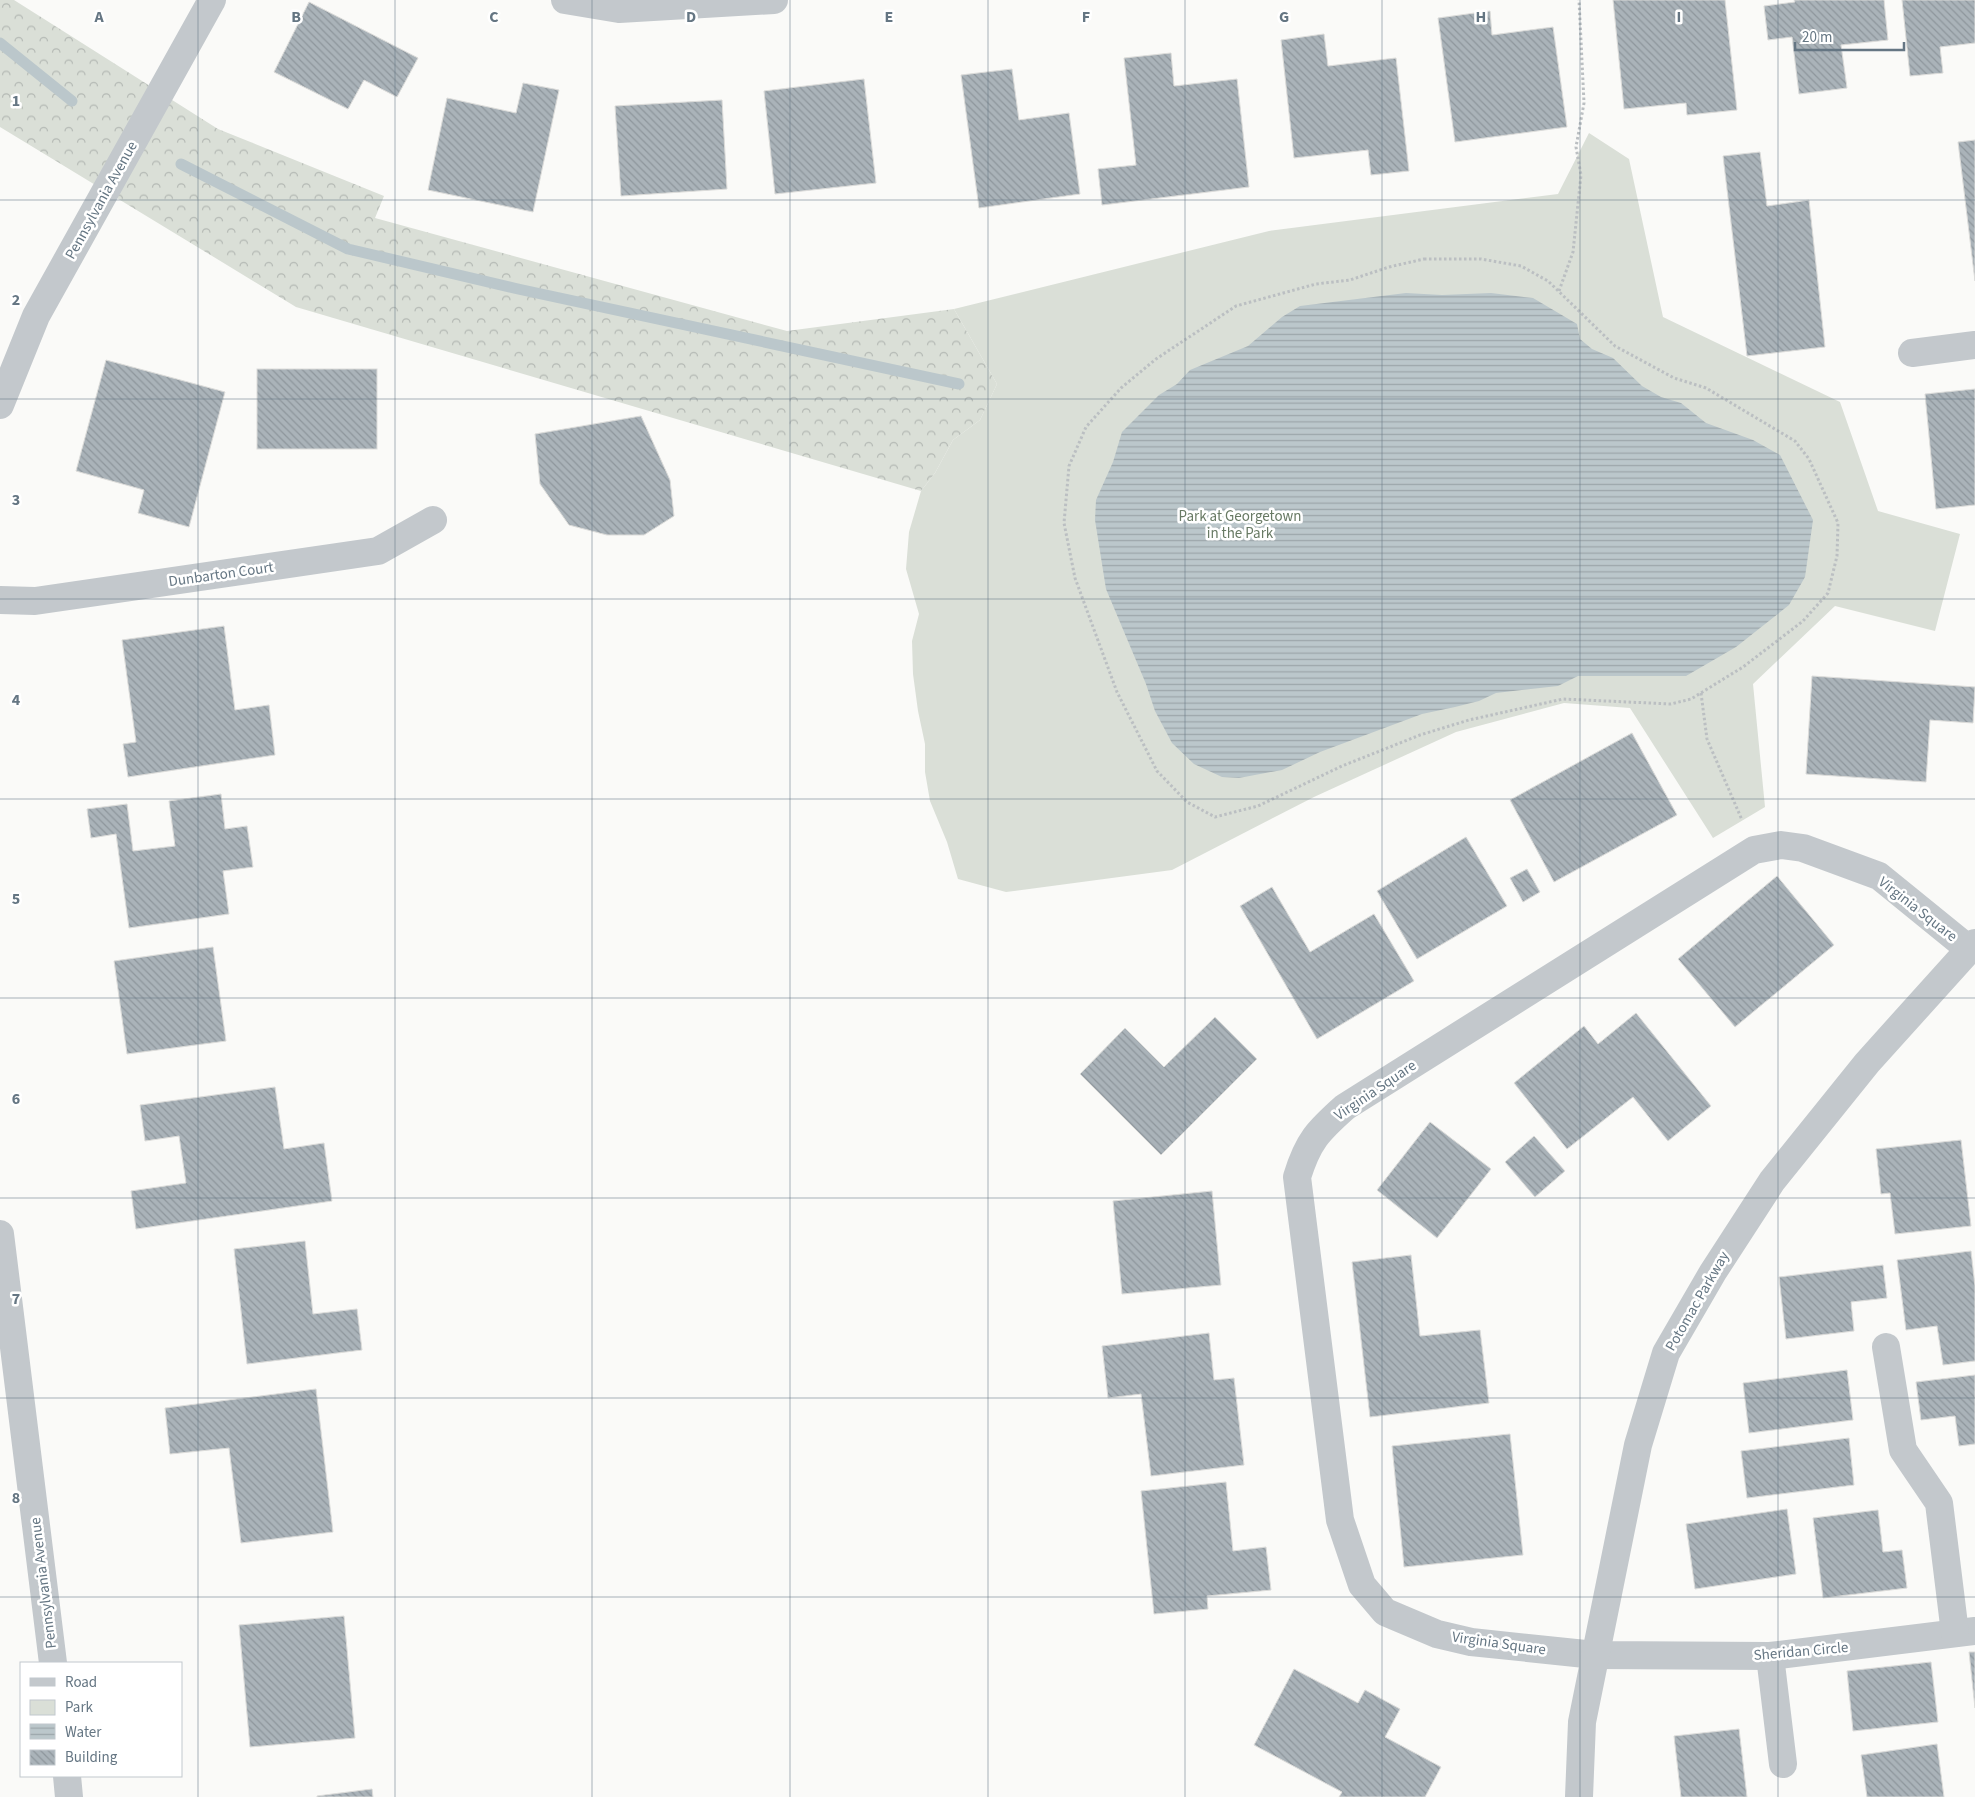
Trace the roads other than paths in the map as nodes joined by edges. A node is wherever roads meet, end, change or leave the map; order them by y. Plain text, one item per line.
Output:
1 (212, 0) edge
2 (565, 0) edge
3 (774, 0) edge
4 (1975, 345) edge
5 (1912, 353) dead end
6 (0, 404) edge
7 (433, 520) dead end
8 (0, 600) edge
9 (1973, 947) edge
10 (0, 1234) edge
11 (1886, 1347) dead end
12 (1965, 1632) edge
13 (1595, 1655) junction
14 (1770, 1656) junction
15 (53, 1662) edge
16 (1783, 1764) dead end
17 (66, 1777) edge
18 (69, 1797) edge
19 (1579, 1797) edge

1 - 6 street, Pennsylvania Avenue
2 - 3 street
4 - 5 street
7 - 8 street, Dunbarton Court
9 - 13 street, Potomac Parkway
9 - 13 street, Virginia Square
10 - 15 street, Pennsylvania Avenue
11 - 12 street
12 - 14 street, Sheridan Circle
13 - 14 street, Sheridan Circle
13 - 19 street, Potomac Parkway
14 - 16 street
17 - 18 street

